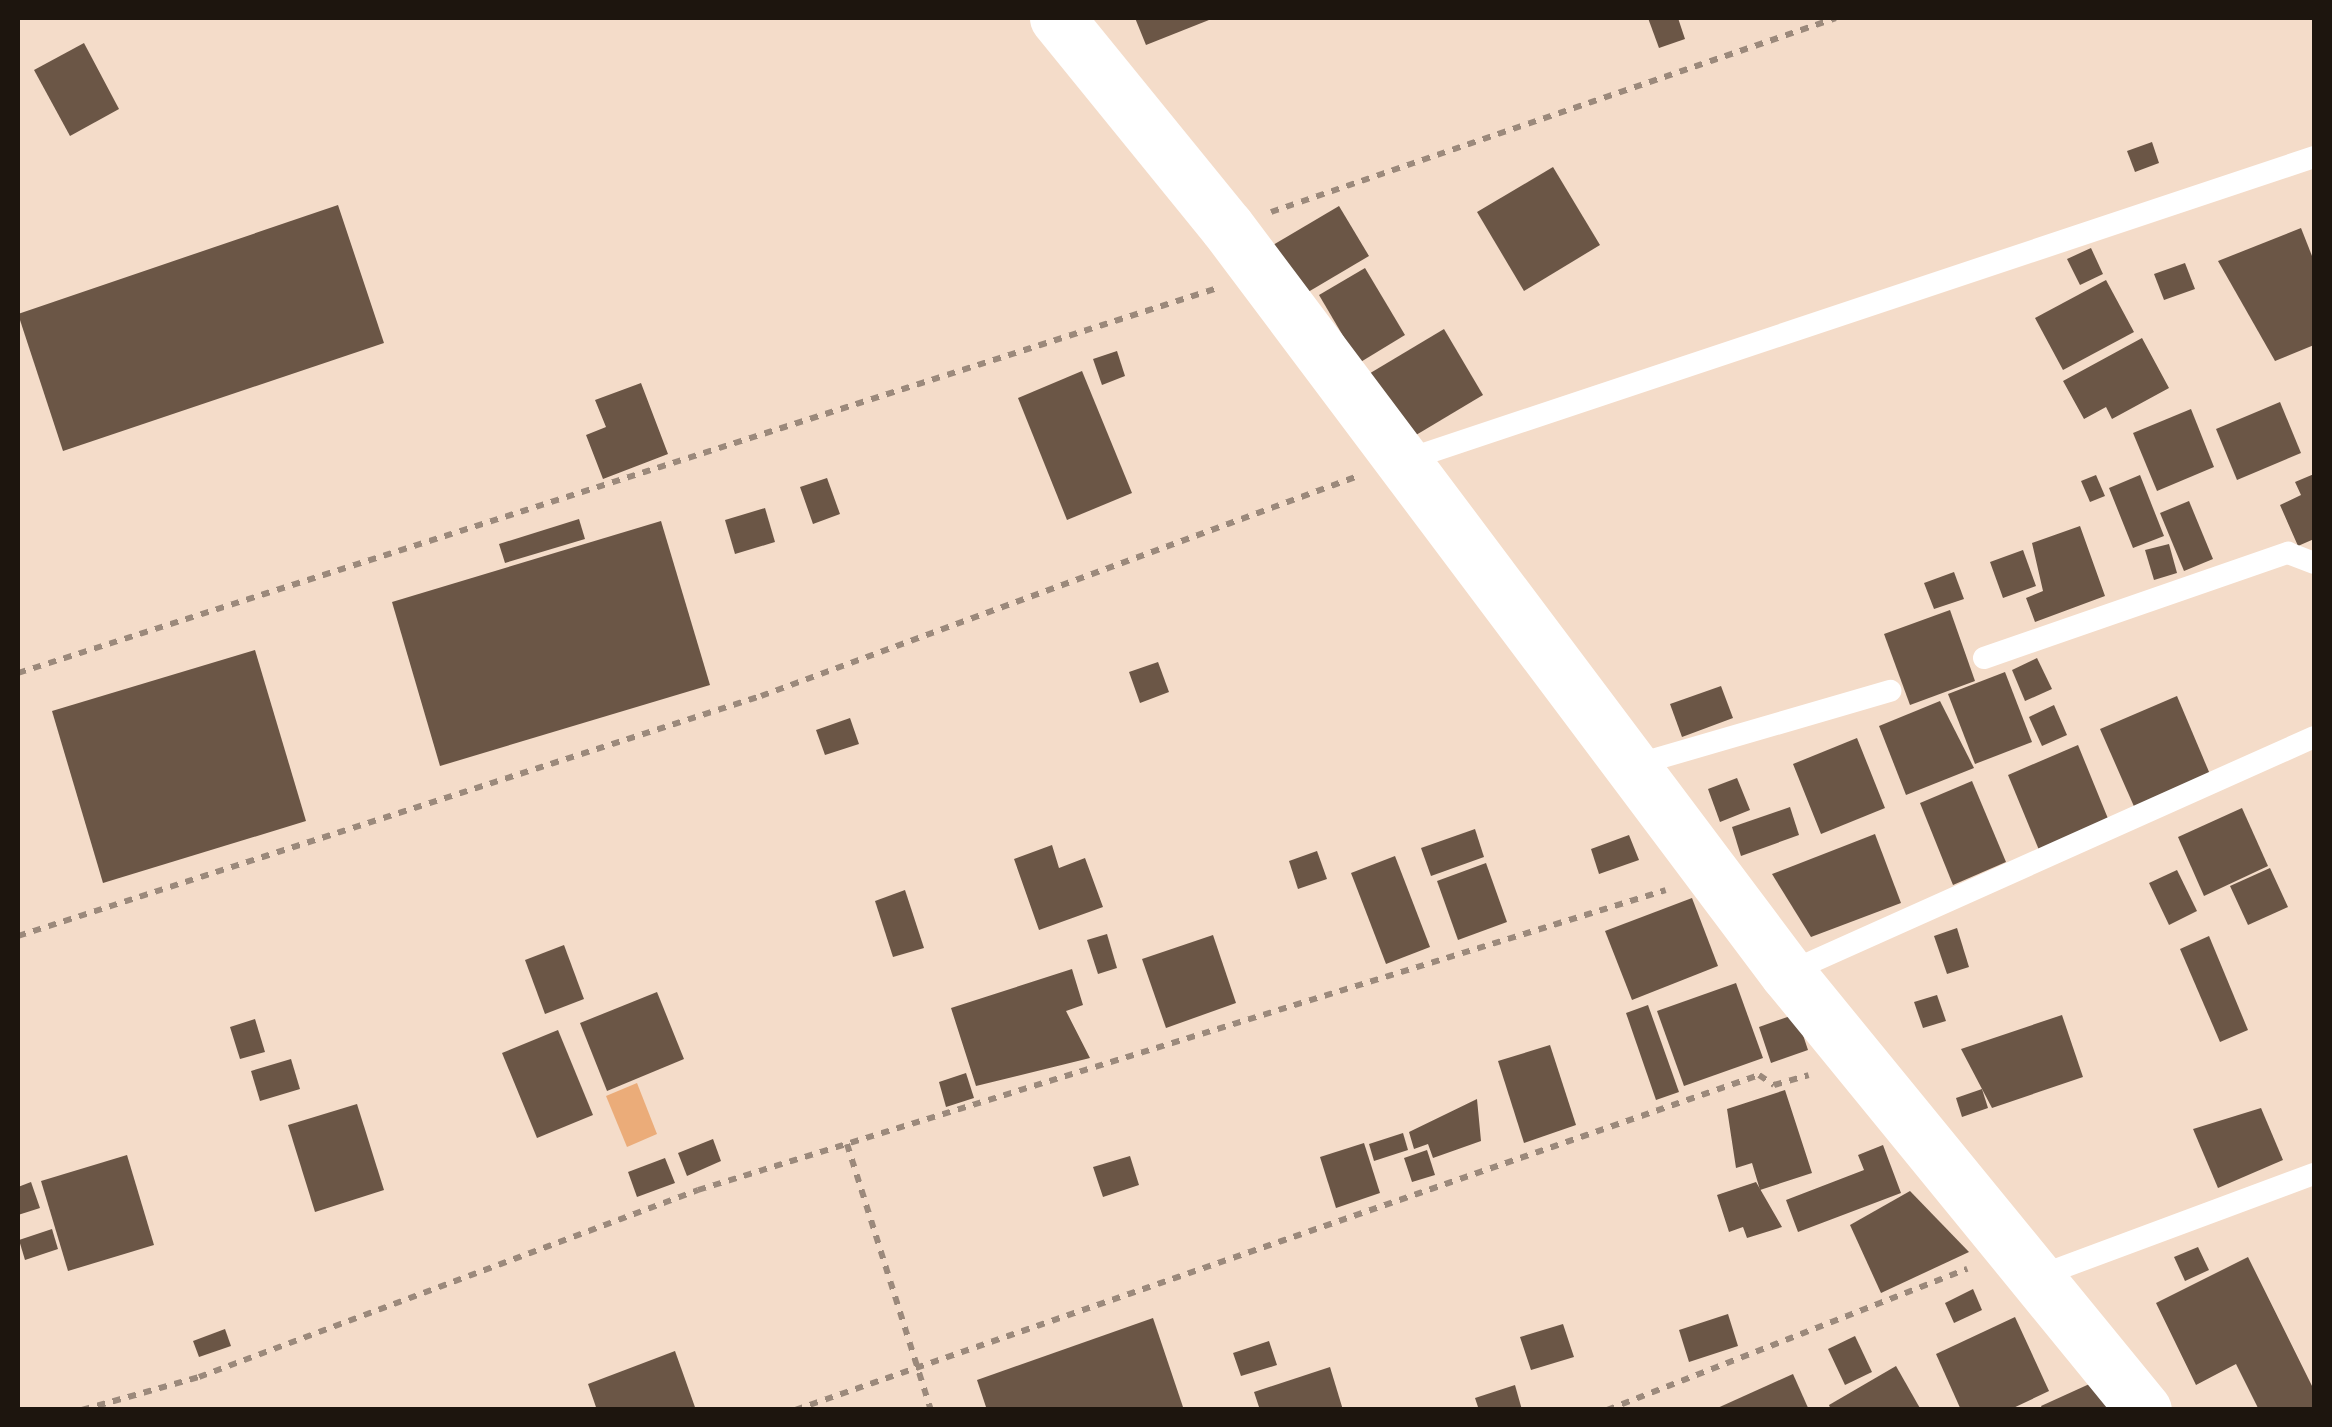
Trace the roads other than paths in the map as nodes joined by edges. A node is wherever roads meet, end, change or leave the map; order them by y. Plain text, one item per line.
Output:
1 (1056, 18) edge
2 (2314, 159) edge
3 (1397, 463) junction
4 (2314, 563) edge
5 (1984, 658) dead end
6 (1890, 691) dead end
7 (2314, 737) edge
8 (1635, 765) junction
9 (1787, 973) junction
10 (2314, 1174) edge
11 (2021, 1266) junction
12 (2144, 1410) edge

1 - 3 street
2 - 3 lane
3 - 8 street
4 - 5 lane
6 - 8 lane
7 - 9 lane
8 - 9 street
9 - 11 street
10 - 11 lane
11 - 12 street

